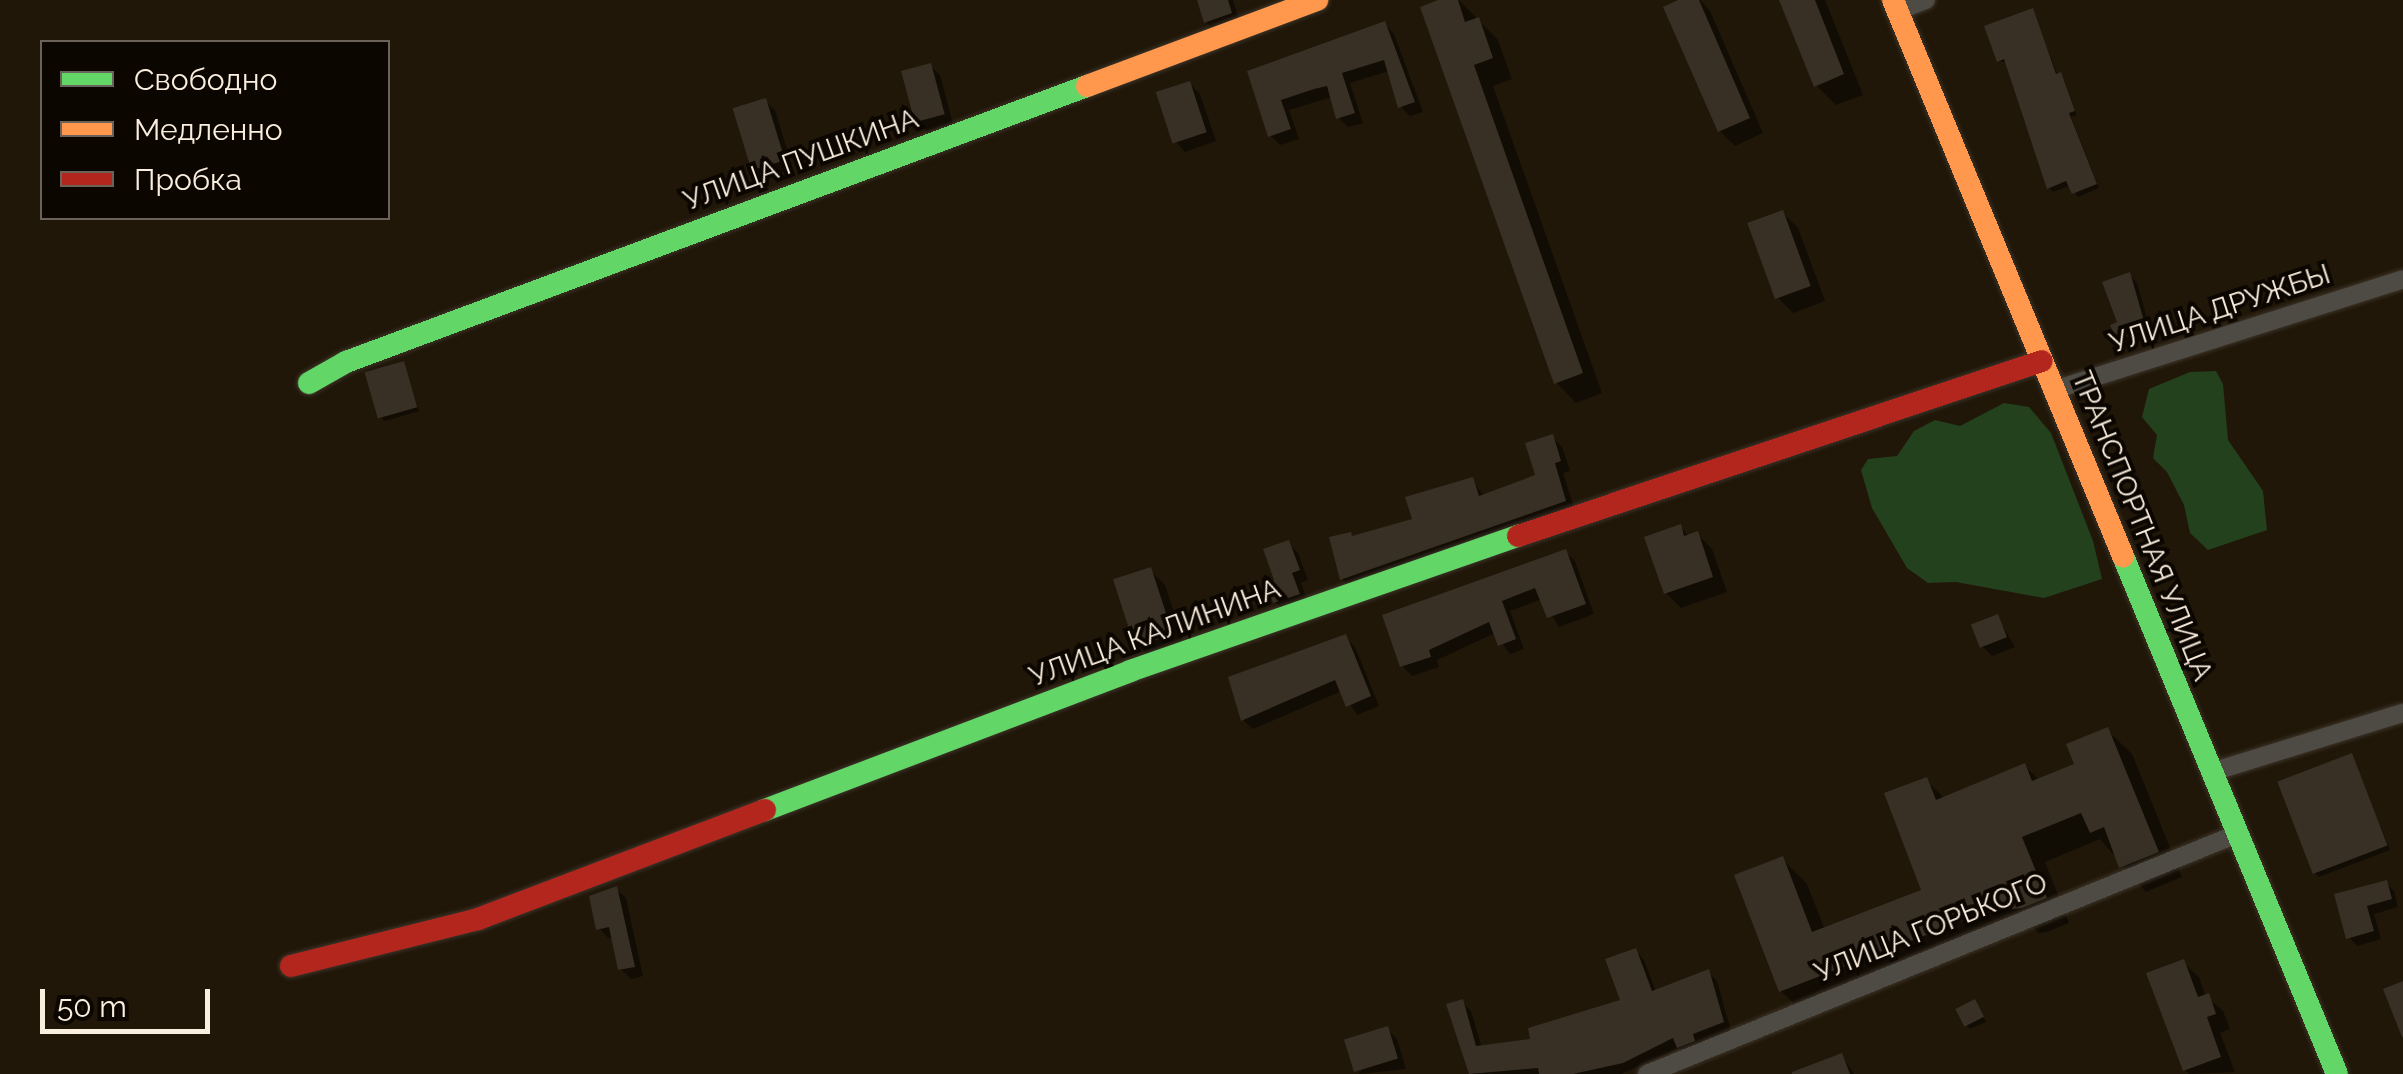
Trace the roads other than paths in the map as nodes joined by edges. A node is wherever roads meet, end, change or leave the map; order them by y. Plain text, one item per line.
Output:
1 (1317, 0) edge
2 (1926, 0) edge
3 (1895, 6) edge
4 (2403, 279) edge
5 (2042, 361) junction
6 (309, 382) dead end
7 (2054, 390) junction
8 (2403, 713) edge
9 (2212, 772) junction
10 (2237, 834) junction
11 (292, 966) dead end
12 (1646, 1074) edge
13 (2338, 1074) edge

1 - 6 street, УЛИЦА ПУШКИНА
2 - 3 street
3 - 5 street, ТРАНСПОРТНАЯ УЛИЦА
4 - 7 street, УЛИЦА ДРУЖБЫ
5 - 7 street, ТРАНСПОРТНАЯ УЛИЦА
5 - 11 street, УЛИЦА КАЛИНИНА
7 - 9 street, ТРАНСПОРТНАЯ УЛИЦА
8 - 9 street
9 - 10 street, ТРАНСПОРТНАЯ УЛИЦА
10 - 12 street, УЛИЦА ГОРЬКОГО
10 - 13 street, ТРАНСПОРТНАЯ УЛИЦА

